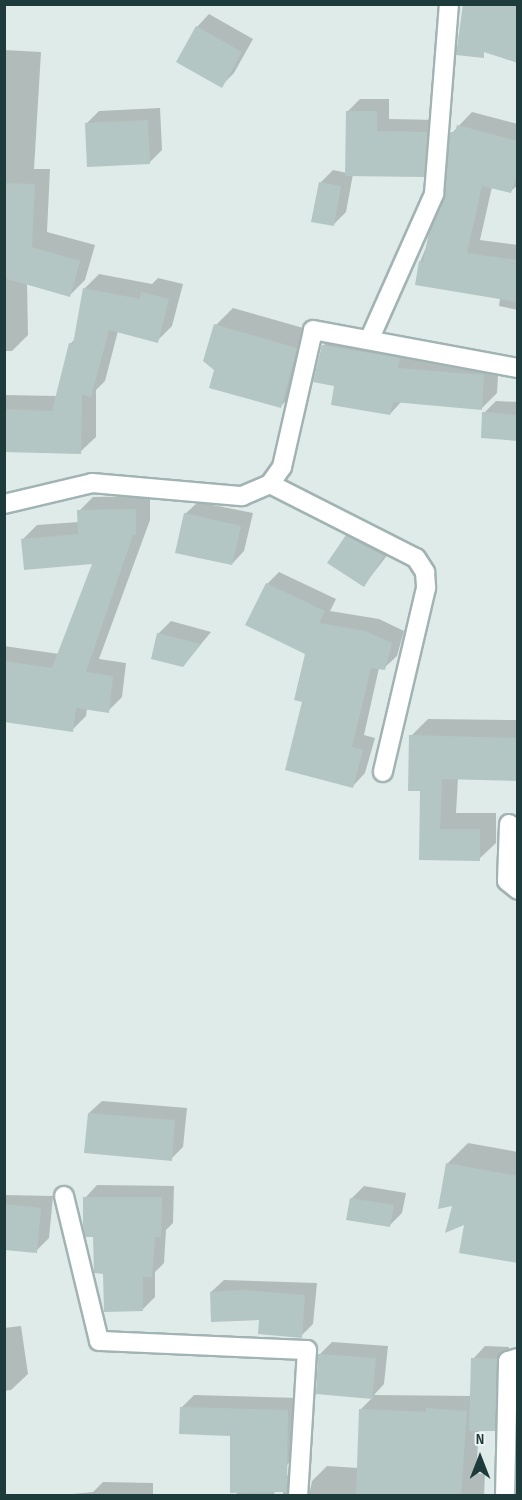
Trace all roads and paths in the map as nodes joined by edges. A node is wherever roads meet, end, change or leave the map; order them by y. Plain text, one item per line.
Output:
1 (449, 4) edge
2 (370, 338) junction
3 (518, 368) edge
4 (270, 484) junction
5 (4, 504) edge
6 (383, 772) dead end
7 (509, 824) dead end
8 (518, 890) edge
9 (64, 1196) dead end
10 (518, 1358) edge
11 (298, 1496) edge
12 (506, 1496) edge

1 - 2 street
2 - 3 street
2 - 4 street
4 - 5 street
4 - 6 street
7 - 8 street
9 - 11 street
10 - 12 street

